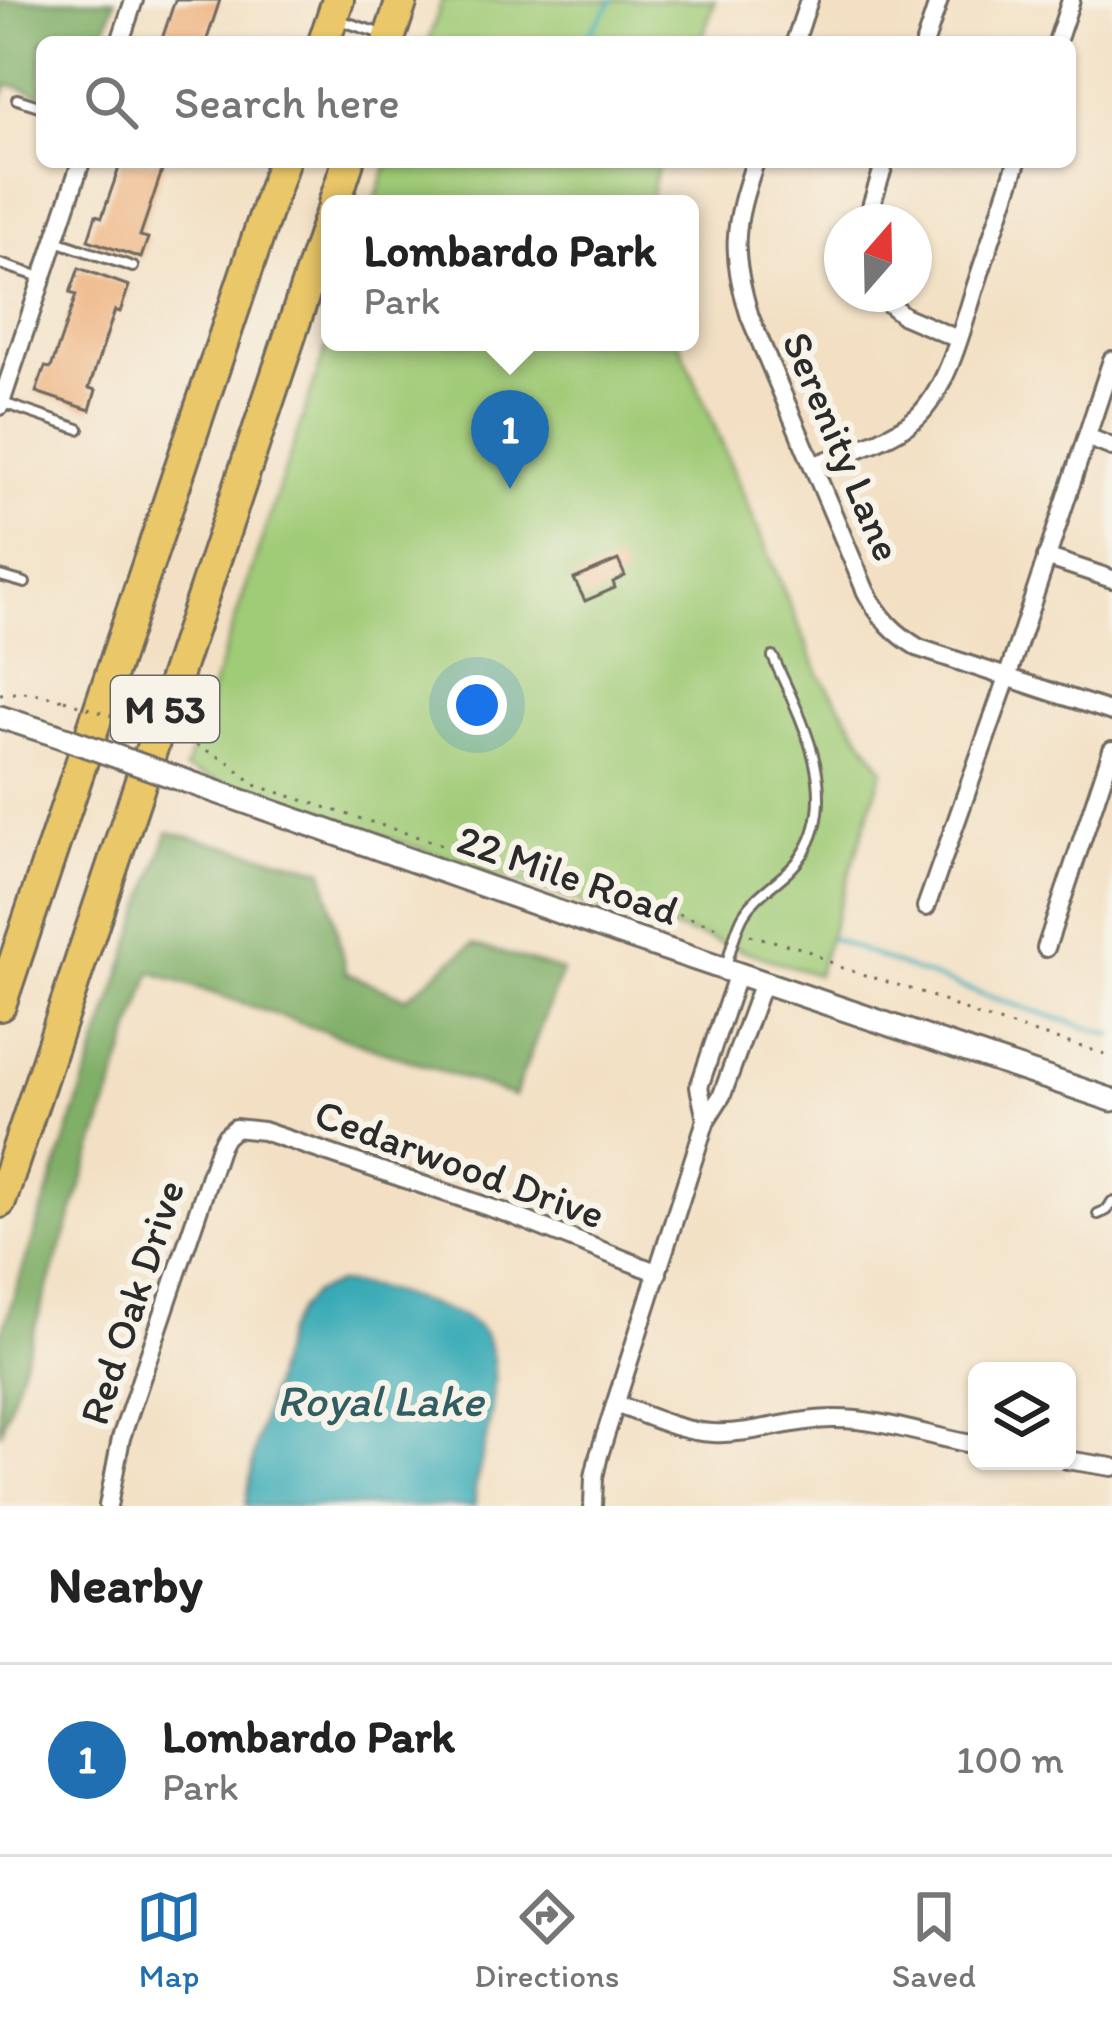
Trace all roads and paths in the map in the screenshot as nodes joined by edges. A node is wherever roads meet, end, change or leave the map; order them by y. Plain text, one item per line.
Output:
1 (134, 0) edge
2 (402, 0) edge
3 (809, 0) edge
4 (939, 0) edge
5 (1071, 0) edge
6 (331, 20) edge
7 (122, 36) edge
8 (377, 36) edge
9 (390, 36) edge
10 (797, 36) edge
11 (927, 36) edge
12 (1059, 36) edge
13 (17, 99) dead end
14 (36, 105) edge
15 (79, 168) edge
16 (281, 168) edge
17 (753, 168) edge
18 (883, 168) edge
19 (1015, 168) edge
20 (872, 204) edge
21 (55, 241) junction
22 (321, 243) edge
23 (0, 264) edge
24 (133, 266) dead end
25 (42, 278) junction
26 (898, 312) edge
27 (958, 339) junction
28 (1112, 360) edge
29 (1, 404) edge
30 (79, 429) dead end
31 (1087, 437) junction
32 (1112, 447) edge
33 (814, 465) junction
34 (1046, 557) junction
35 (0, 576) edge
36 (1112, 579) edge
37 (25, 583) dead end
38 (773, 657) dead end
39 (1007, 678) junction
40 (0, 694) edge
41 (1112, 712) edge
42 (0, 717) edge
43 (1112, 750) edge
44 (926, 907) dead end
45 (737, 932) junction
46 (1046, 948) dead end
47 (731, 971) junction
48 (763, 982) junction
49 (0, 1005) edge
50 (1112, 1056) edge
51 (1112, 1100) edge
52 (706, 1120) junction
53 (235, 1128) joint
54 (0, 1202) edge
55 (1112, 1202) edge
56 (1098, 1214) dead end
57 (658, 1273) junction
58 (616, 1404) junction
59 (968, 1443) edge
60 (1076, 1461) edge
61 (1112, 1467) edge
62 (108, 1506) edge
63 (593, 1506) edge

1 - 7 street
2 - 9 highway
3 - 10 street
4 - 11 street
5 - 12 street
6 - 8 lane
13 - 14 lane
15 - 21 street
16 - 49 highway, M 53
17 - 33 street, Serenity Lane
18 - 20 street
19 - 27 street
21 - 24 lane
21 - 25 street
22 - 54 highway, M 53
23 - 25 lane
25 - 29 street
26 - 27 street
27 - 33 street
28 - 31 street
29 - 30 lane
31 - 32 street
31 - 34 street
33 - 39 street, Serenity Lane
34 - 36 street
34 - 39 street
35 - 37 lane
38 - 45 lane
39 - 41 street, Serenity Lane
39 - 44 street
40 - 45 path, bridge
42 - 47 street, 22 Mile Road, bridge
43 - 46 street
45 - 47 lane
45 - 50 path
47 - 48 street, 22 Mile Road
47 - 52 street
48 - 51 street, 22 Mile Road
48 - 52 street
52 - 57 street
53 - 57 street, Cedarwood Drive
53 - 62 street, Red Oak Drive
55 - 56 lane
57 - 58 street
58 - 59 street
58 - 63 street
60 - 61 street

